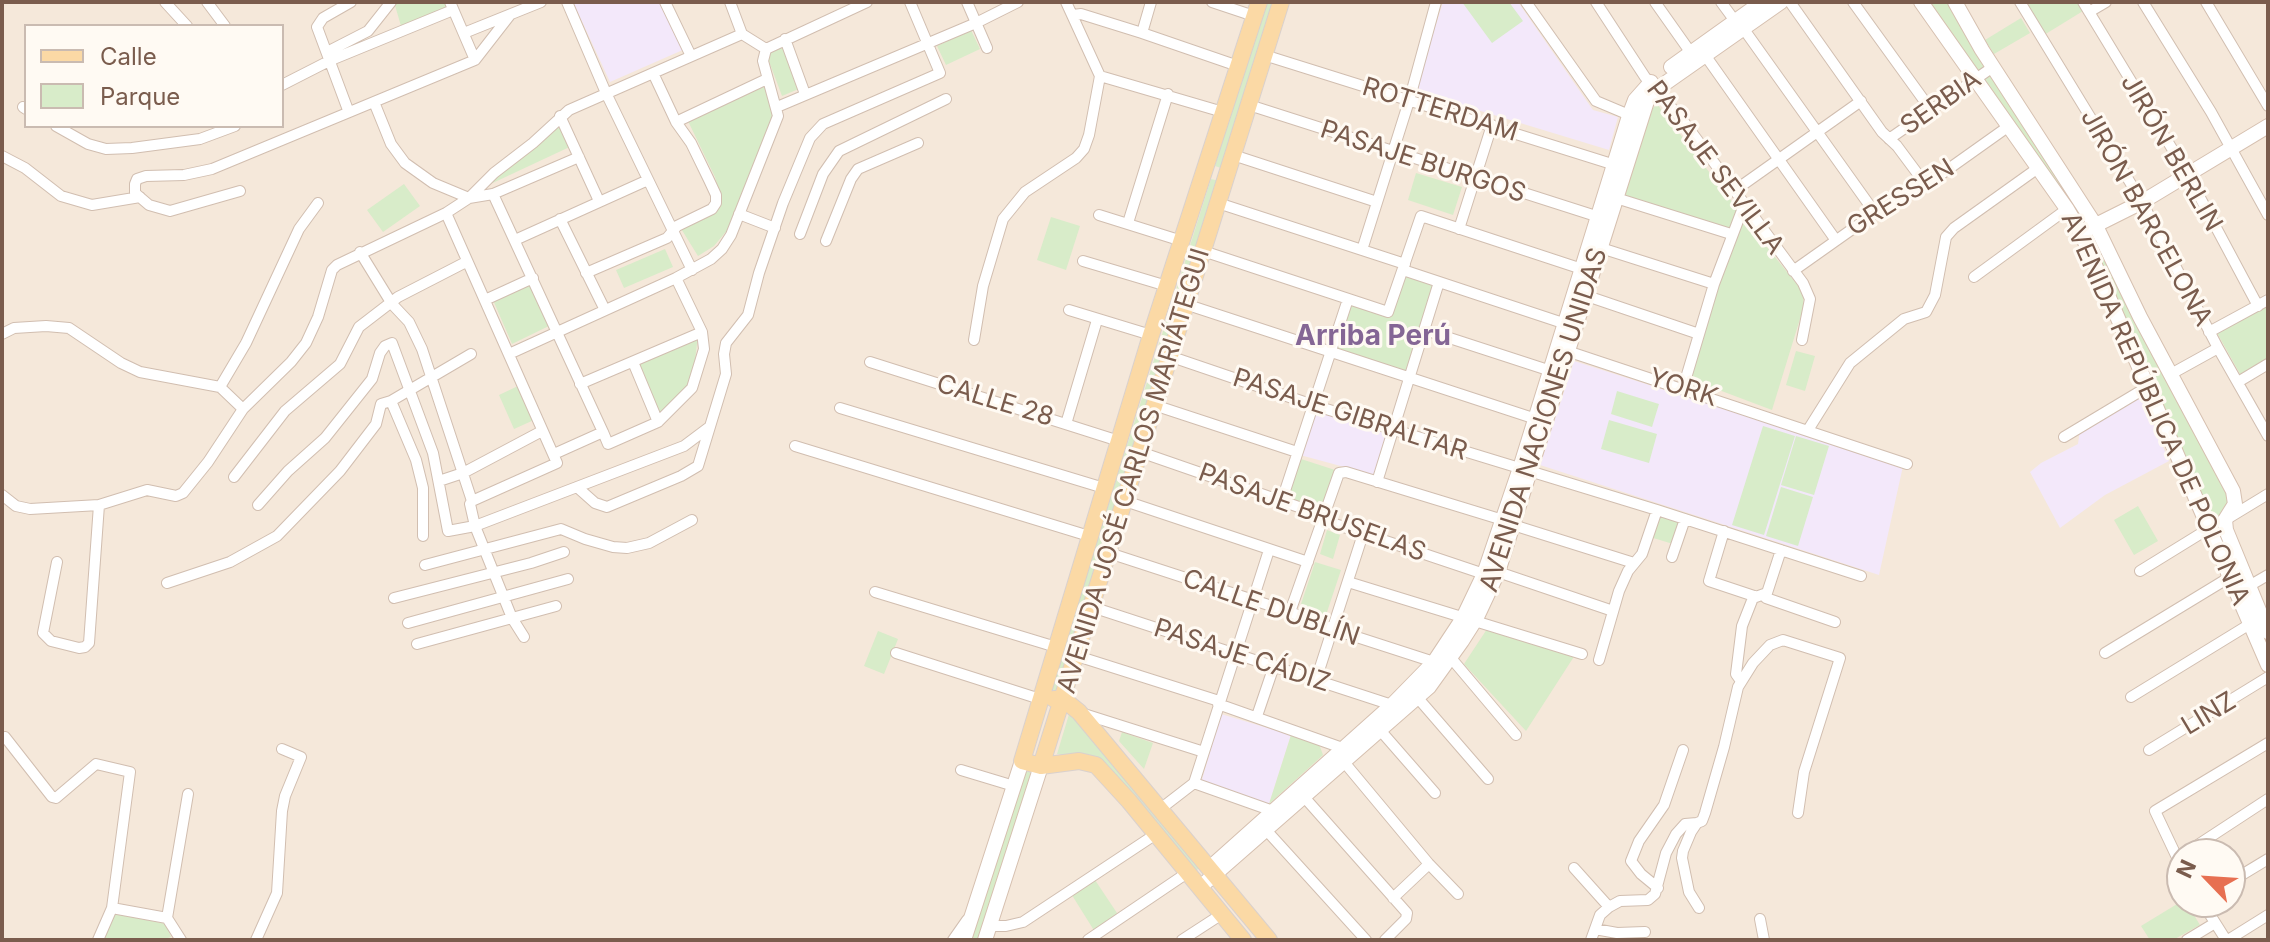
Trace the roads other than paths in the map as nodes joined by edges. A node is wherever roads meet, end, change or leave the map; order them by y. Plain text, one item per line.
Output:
1 (165, 2) edge
2 (207, 2) edge
3 (351, 2) edge
4 (391, 2) edge
5 (541, 2) edge
6 (567, 2) edge
7 (665, 2) edge
8 (732, 2) edge
9 (867, 2) edge
10 (910, 2) edge
11 (967, 2) edge
12 (1018, 2) edge
13 (1066, 2) edge
14 (1151, 2) edge
15 (1212, 2) edge
16 (1281, 2) edge
17 (1436, 2) edge
18 (1596, 2) edge
19 (1655, 2) edge
20 (1721, 2) edge
21 (1762, 2) edge
22 (1781, 2) edge
23 (1790, 2) edge
24 (1853, 2) edge
25 (1921, 2) edge
26 (1955, 2) edge
27 (2020, 2) edge
28 (2106, 2) edge
29 (2143, 2) edge
30 (2206, 2) edge
31 (1530, 3) edge
32 (853, 5) edge
33 (451, 6) edge
34 (2086, 7) edge
35 (1256, 9) edge
36 (513, 10) edge
37 (1073, 15) junction
38 (976, 23) junction
39 (185, 24) edge
40 (224, 24) edge
41 (1739, 24) junction
42 (464, 33) junction
43 (1142, 33) junction
44 (742, 34) junction
45 (785, 39) junction
46 (928, 43) junction
47 (987, 48) dead end
48 (766, 49) junction
49 (1698, 54) junction
50 (1264, 55) junction
51 (329, 56) junction
52 (691, 56) junction
53 (475, 60) junction
54 (1238, 66) junction
55 (1995, 71) junction
56 (653, 73) junction
57 (1100, 76) junction
58 (767, 79) junction
59 (1979, 83) junction
60 (284, 84) edge
61 (1654, 85) junction
62 (606, 93) junction
63 (805, 94) junction
64 (1168, 94) junction
65 (946, 99) dead end
66 (1409, 101) junction
67 (1861, 101) junction
68 (374, 102) junction
69 (1249, 105) junction
70 (2268, 106) edge
71 (777, 107) junction
72 (348, 110) junction
73 (1931, 110) junction
74 (1223, 112) junction
75 (560, 116) junction
76 (1634, 118) junction
77 (676, 122) junction
78 (1492, 125) junction
79 (2009, 126) junction
80 (2268, 126) edge
81 (60, 128) edge
82 (229, 128) edge
83 (1817, 132) junction
84 (1889, 139) junction
85 (918, 143) dead end
86 (2231, 148) junction
87 (1393, 154) junction
88 (1233, 155) junction
89 (2, 156) edge
90 (579, 157) junction
91 (1778, 159) junction
92 (1615, 165) junction
93 (2038, 168) junction
94 (1205, 169) junction
95 (1226, 175) junction
96 (2188, 175) junction
97 (1475, 179) junction
98 (648, 180) junction
99 (1926, 185) junction
100 (240, 191) dead end
101 (1734, 191) junction
102 (493, 194) junction
103 (140, 197) junction
104 (469, 198) junction
105 (1616, 198) junction
106 (599, 201) junction
107 (1377, 202) junction
108 (2142, 202) junction
109 (318, 203) dead end
110 (1218, 203) junction
111 (1744, 205) junction
112 (2067, 209) junction
113 (446, 213) junction
114 (1875, 213) junction
115 (739, 214) junction
116 (1099, 215) dead end
117 (2268, 215) edge
118 (1599, 217) junction
119 (560, 219) junction
120 (1128, 223) junction
121 (2096, 226) junction
122 (775, 228) junction
123 (1459, 229) junction
124 (672, 232) junction
125 (2081, 233) junction
126 (800, 234) dead end
127 (1731, 234) junction
128 (1835, 239) junction
129 (515, 240) junction
130 (826, 241) dead end
131 (1182, 241) junction
132 (1601, 248) junction
133 (1362, 250) junction
134 (1203, 251) junction
135 (360, 252) junction
136 (1083, 261) dead end
137 (466, 262) junction
138 (1404, 267) junction
139 (1582, 269) junction
140 (692, 270) junction
141 (1793, 271) junction
142 (586, 273) junction
143 (1974, 277) dead end
144 (533, 278) junction
145 (676, 278) junction
146 (1439, 282) junction
147 (1714, 284) junction
148 (1167, 286) junction
149 (1587, 296) junction
150 (1348, 299) junction
151 (485, 300) junction
152 (2263, 303) edge
153 (392, 304) junction
154 (1185, 304) junction
155 (604, 308) junction
156 (1069, 310) dead end
157 (1097, 320) junction
158 (1566, 324) junction
159 (1425, 330) junction
160 (556, 331) junction
161 (702, 332) junction
162 (2209, 332) junction
163 (2, 334) edge
164 (1699, 334) junction
165 (1151, 335) junction
166 (974, 340) dead end
167 (1802, 340) dead end
168 (2218, 348) junction
169 (1563, 350) junction
170 (1329, 352) junction
171 (471, 354) dead end
172 (509, 354) junction
173 (1169, 356) junction
174 (633, 362) junction
175 (870, 362) dead end
176 (2268, 364) edge
177 (1551, 371) junction
178 (2171, 374) junction
179 (430, 377) junction
180 (1410, 378) junction
181 (2238, 382) junction
182 (580, 384) junction
183 (2149, 386) junction
184 (220, 387) junction
185 (1683, 388) junction
186 (409, 390) junction
187 (391, 401) junction
188 (1154, 405) junction
189 (1313, 405) junction
190 (840, 408) dead end
191 (243, 409) junction
192 (1536, 419) junction
193 (658, 422) junction
194 (1066, 424) junction
195 (708, 428) junction
196 (1394, 430) junction
197 (1808, 430) junction
198 (542, 431) junction
199 (603, 432) junction
200 (2268, 436) edge
201 (2064, 437) dead end
202 (1119, 441) junction
203 (795, 446) dead end
204 (1140, 452) junction
205 (1297, 452) junction
206 (554, 454) junction
207 (1907, 464) dead end
208 (1525, 469) junction
209 (463, 473) junction
210 (234, 477) dead end
211 (439, 481) junction
212 (1377, 482) junction
213 (577, 487) junction
214 (1104, 488) junction
215 (2268, 494) edge
216 (2, 495) edge
217 (1282, 500) junction
218 (472, 501) junction
219 (1125, 501) junction
220 (99, 505) junction
221 (258, 505) dead end
222 (1657, 510) junction
223 (1323, 517) junction
224 (1685, 519) junction
225 (692, 520) dead end
226 (2225, 520) junction
227 (1508, 523) junction
228 (475, 526) junction
229 (2209, 529) junction
230 (1724, 531) junction
231 (1363, 534) junction
232 (423, 536) dead end
233 (1089, 536) junction
234 (484, 549) junction
235 (1269, 550) junction
236 (1781, 550) junction
237 (564, 552) dead end
238 (1109, 553) junction
239 (1672, 557) dead end
240 (57, 562) dead end
241 (1308, 562) junction
242 (1634, 563) junction
243 (425, 565) dead end
244 (2140, 571) dead end
245 (495, 572) junction
246 (1491, 573) junction
247 (2268, 575) edge
248 (1861, 576) dead end
249 (2230, 577) junction
250 (568, 579) dead end
251 (1348, 582) junction
252 (167, 583) dead end
253 (2249, 586) junction
254 (875, 592) dead end
255 (503, 596) junction
256 (1759, 596) junction
257 (394, 598) dead end
258 (1253, 600) junction
259 (556, 606) dead end
260 (1092, 607) junction
261 (1613, 611) junction
262 (1290, 612) junction
263 (512, 618) junction
264 (1470, 619) junction
265 (1835, 622) dead end
266 (408, 623) dead end
267 (2250, 624) junction
268 (1332, 629) junction
269 (2268, 632) edge
270 (524, 637) dead end
271 (417, 644) dead end
272 (1056, 647) junction
273 (896, 653) dead end
274 (2105, 653) dead end
275 (1235, 654) junction
276 (1582, 654) dead end
277 (1077, 656) junction
278 (1451, 658) junction
279 (1599, 660) dead end
280 (1434, 662) junction
281 (2268, 665) edge
282 (1274, 666) junction
283 (2268, 677) edge
284 (1316, 680) junction
285 (1741, 681) junction
286 (1417, 697) junction
287 (2131, 697) dead end
288 (1040, 699) junction
289 (1063, 699) junction
290 (1219, 703) junction
291 (1392, 705) junction
292 (1079, 712) junction
293 (1257, 716) junction
294 (1380, 730) junction
295 (1516, 735) dead end
296 (5, 737) dead end
297 (2268, 743) edge
298 (282, 749) dead end
299 (1683, 750) dead end
300 (2149, 750) dead end
301 (1204, 752) junction
302 (1347, 754) junction
303 (1022, 761) junction
304 (1041, 766) junction
305 (961, 770) dead end
306 (1488, 779) dead end
307 (1194, 783) junction
308 (1014, 786) junction
309 (1435, 793) dead end
310 (188, 794) dead end
311 (1305, 798) junction
312 (2268, 799) edge
313 (1159, 810) junction
314 (1273, 811) junction
315 (1798, 813) dead end
316 (1697, 823) junction
317 (1267, 831) junction
318 (1156, 834) junction
319 (2170, 838) edge
320 (2211, 838) edge
321 (2268, 859) edge
322 (1429, 864) junction
323 (1574, 868) dead end
324 (1211, 872) junction
325 (2246, 872) edge
326 (1194, 881) junction
327 (1658, 888) junction
328 (1458, 894) dead end
329 (1393, 898) junction
330 (1609, 907) junction
331 (112, 908) junction
332 (974, 908) junction
333 (1699, 908) dead end
334 (1222, 914) junction
335 (2268, 915) edge
336 (167, 918) junction
337 (2212, 918) edge
338 (1760, 919) dead end
339 (2215, 923) junction
340 (1645, 932) dead end
341 (987, 933) edge
342 (1593, 935) edge
343 (98, 940) edge
344 (181, 940) edge
345 (256, 940) edge
346 (953, 940) edge
347 (964, 940) edge
348 (998, 940) edge
349 (1088, 940) edge
350 (1182, 940) edge
351 (1243, 940) edge
352 (1269, 940) edge
353 (1366, 940) edge
354 (1385, 940) edge
355 (1764, 940) edge
356 (2187, 940) edge
357 (2227, 940) edge

1 - 39 street
2 - 40 street
3 - 51 street
4 - 51 street
5 - 36 street
6 - 62 street
7 - 52 street
8 - 44 street
9 - 32 street
10 - 46 street
11 - 38 street
12 - 38 street
13 - 37 street
14 - 43 street
15 - 35 street
16 - 50 main road, AVENIDA JOSÉ CARLOS MARIÁTEGUI
17 - 66 street
18 - 61 street, PASAJE SEVILLA
19 - 49 street
20 - 41 street
21 - 41 street, AVENIDA NACIONES UNIDAS
22 - 41 street, AVENIDA NACIONES UNIDAS
23 - 67 street
24 - 73 street
25 - 59 street, AVENIDA REPÚBLICA DE POLONIA
26 - 55 street, AVENIDA REPÚBLICA DE POLONIA
27 - 108 street, JIRÓN BARCELONA
28 - 34 street
29 - 86 street
30 - 70 street
31 - 76 street
32 - 45 street
33 - 42 street
33 - 51 street
34 - 96 street, JIRÓN BERLIN
35 - 54 main road, AVENIDA JOSÉ CARLOS MARIÁTEGUI
36 - 42 street
36 - 53 street
37 - 43 street
37 - 57 street
38 - 46 street
38 - 47 street
41 - 49 street, AVENIDA NACIONES UNIDAS
41 - 83 street
42 - 53 street
43 - 54 street
44 - 48 street
44 - 52 street
45 - 48 street
45 - 63 street
46 - 63 street
46 - 122 street
48 - 58 street
49 - 61 street, AVENIDA NACIONES UNIDAS
49 - 91 street
50 - 66 street, ROTTERDAM
50 - 69 main road, AVENIDA JOSÉ CARLOS MARIÁTEGUI
51 - 60 street
51 - 72 street
52 - 56 street
53 - 68 street
54 - 74 main road, AVENIDA JOSÉ CARLOS MARIÁTEGUI
55 - 59 street
55 - 121 street, AVENIDA REPÚBLICA DE POLONIA
56 - 62 street
56 - 77 street
57 - 64 street
57 - 166 street
58 - 71 street
58 - 77 street
59 - 73 street, SERBIA
59 - 79 street, AVENIDA REPÚBLICA DE POLONIA
61 - 76 street, AVENIDA NACIONES UNIDAS
61 - 101 street, PASAJE SEVILLA
62 - 75 street
62 - 98 street
63 - 71 street
64 - 74 street
64 - 120 street
65 - 126 street
66 - 78 street, ROTTERDAM
66 - 87 street
67 - 83 street
67 - 84 street
68 - 72 street
68 - 104 street
69 - 87 street, PASAJE BURGOS
69 - 88 main road, AVENIDA JOSÉ CARLOS MARIÁTEGUI
71 - 115 street
72 - 103 street
73 - 84 street, SERBIA
74 - 94 main road, AVENIDA JOSÉ CARLOS MARIÁTEGUI
75 - 90 street
75 - 104 street
76 - 92 street, AVENIDA NACIONES UNIDAS
76 - 105 street, AVENIDA NACIONES UNIDAS
77 - 124 street
78 - 92 street, ROTTERDAM
78 - 97 street
79 - 93 street, AVENIDA REPÚBLICA DE POLONIA
79 - 99 street, GRESSEN
80 - 86 street
81 - 82 street
83 - 91 street
83 - 114 street
84 - 99 street
85 - 130 street
86 - 96 street
86 - 117 street
87 - 97 street, PASAJE BURGOS
87 - 107 street
88 - 95 main road, AVENIDA JOSÉ CARLOS MARIÁTEGUI
88 - 107 street
89 - 103 street
90 - 102 street
90 - 106 street
91 - 101 street
91 - 128 street
92 - 118 street, AVENIDA NACIONES UNIDAS
93 - 112 street, AVENIDA REPÚBLICA DE POLONIA
93 - 197 street
94 - 95 main road
94 - 131 main road, AVENIDA JOSÉ CARLOS MARIÁTEGUI
95 - 110 main road, AVENIDA JOSÉ CARLOS MARIÁTEGUI
96 - 108 street
96 - 152 street, JIRÓN BERLIN
97 - 118 street, PASAJE BURGOS
97 - 123 street
98 - 106 street
98 - 124 street
99 - 114 street, GRESSEN
100 - 103 street
101 - 111 street, PASAJE SEVILLA
102 - 104 street
102 - 129 street
104 - 113 street
105 - 127 street
105 - 132 street, AVENIDA NACIONES UNIDAS
106 - 119 street
107 - 133 street
108 - 121 street
108 - 162 street, JIRÓN BARCELONA
109 - 184 street
110 - 133 street
110 - 134 main road, AVENIDA JOSÉ CARLOS MARIÁTEGUI
111 - 127 street
111 - 141 street, PASAJE SEVILLA
112 - 125 street, AVENIDA REPÚBLICA DE POLONIA
112 - 143 street
113 - 135 street
113 - 137 street
114 - 128 street, GRESSEN
115 - 122 street
115 - 140 street
116 - 120 street
118 - 139 street, AVENIDA NACIONES UNIDAS
119 - 129 street
119 - 142 street
120 - 131 street
121 - 125 street
121 - 178 street, AVENIDA REPÚBLICA DE POLONIA
122 - 195 street
123 - 138 street
123 - 139 street
124 - 140 street
124 - 142 street
125 - 183 street, AVENIDA REPÚBLICA DE POLONIA
127 - 147 street
128 - 141 street, GRESSEN
129 - 144 street
131 - 148 main road, AVENIDA JOSÉ CARLOS MARIÁTEGUI
132 - 147 street
132 - 149 street, AVENIDA NACIONES UNIDAS
133 - 138 street
134 - 150 street
134 - 154 main road, AVENIDA JOSÉ CARLOS MARIÁTEGUI
135 - 153 street
135 - 191 street
136 - 148 street
137 - 151 street
137 - 153 street
138 - 146 street
138 - 150 street
139 - 158 street, AVENIDA NACIONES UNIDAS
140 - 145 street
141 - 167 street, PASAJE SEVILLA
142 - 155 street
144 - 151 street
144 - 160 street
145 - 155 street
145 - 161 street
146 - 158 street
146 - 159 street
147 - 164 street
148 - 165 main road, AVENIDA JOSÉ CARLOS MARIÁTEGUI
149 - 164 street
149 - 169 street, AVENIDA NACIONES UNIDAS
150 - 170 street
151 - 172 street
152 - 162 street
153 - 179 street
153 - 210 street
154 - 170 street
154 - 173 main road, AVENIDA JOSÉ CARLOS MARIÁTEGUI
155 - 160 street
156 - 157 street
157 - 165 street
157 - 194 street
158 - 169 street, AVENIDA NACIONES UNIDAS
159 - 177 street
159 - 180 street
160 - 172 street
160 - 182 street
161 - 174 street
161 - 193 street
162 - 168 street, JIRÓN BARCELONA
163 - 184 street
164 - 185 street
165 - 202 main road, AVENIDA JOSÉ CARLOS MARIÁTEGUI
168 - 178 street
168 - 181 street, JIRÓN BARCELONA
169 - 177 street, AVENIDA NACIONES UNIDAS
169 - 185 street, YORK
169 - 208 street, AVENIDA NACIONES UNIDAS
170 - 180 street
170 - 189 street
171 - 179 street
172 - 198 street
173 - 188 main road, AVENIDA JOSÉ CARLOS MARIÁTEGUI
173 - 189 street, PASAJE GIBRALTAR
174 - 182 street
174 - 193 street
175 - 194 street, CALLE 28
176 - 181 street
177 - 192 street, AVENIDA NACIONES UNIDAS
178 - 226 street, AVENIDA REPÚBLICA DE POLONIA
179 - 186 street
179 - 209 street
180 - 192 street
180 - 196 street
181 - 200 street, JIRÓN BARCELONA
182 - 199 street
183 - 201 street
183 - 229 street, AVENIDA REPÚBLICA DE POLONIA
184 - 191 street
185 - 197 street, YORK
186 - 187 street
186 - 211 street
186 - 221 street
187 - 232 street
187 - 252 street
188 - 204 main road, AVENIDA JOSÉ CARLOS MARIÁTEGUI
188 - 205 street
189 - 196 street, PASAJE GIBRALTAR
189 - 205 street
190 - 214 street
191 - 220 street
192 - 208 street, AVENIDA NACIONES UNIDAS
193 - 199 street
194 - 202 street, CALLE 28
195 - 213 street
195 - 213 street
196 - 208 street, PASAJE GIBRALTAR
196 - 212 street
197 - 207 street, YORK
198 - 206 street
198 - 209 street
199 - 206 street
202 - 214 main road, AVENIDA JOSÉ CARLOS MARIÁTEGUI
203 - 233 street
204 - 217 street, PASAJE BRUSELAS
204 - 219 main road, AVENIDA JOSÉ CARLOS MARIÁTEGUI
205 - 217 street
206 - 218 street
208 - 222 street, PASAJE GIBRALTAR
208 - 227 street, AVENIDA NACIONES UNIDAS
209 - 211 street
209 - 218 street
211 - 228 street
212 - 223 street
212 - 227 street
213 - 228 street
214 - 233 main road, AVENIDA JOSÉ CARLOS MARIÁTEGUI
215 - 226 street
216 - 220 street
217 - 223 street, PASAJE BRUSELAS
218 - 228 street
219 - 235 street
219 - 238 main road, AVENIDA JOSÉ CARLOS MARIÁTEGUI
220 - 240 street
222 - 224 street, PASAJE GIBRALTAR
222 - 242 street
223 - 231 street, PASAJE BRUSELAS
223 - 241 street
224 - 230 street, PASAJE GIBRALTAR
224 - 239 street
225 - 234 street
226 - 229 street
226 - 253 street, AVENIDA REPÚBLICA DE POLONIA
227 - 242 street
227 - 246 street, AVENIDA NACIONES UNIDAS
228 - 234 street
229 - 244 street
229 - 249 street, AVENIDA REPÚBLICA DE POLONIA
230 - 236 street, PASAJE GIBRALTAR
230 - 256 street
231 - 246 street, PASAJE BRUSELAS
231 - 251 street
233 - 272 main road, AVENIDA JOSÉ CARLOS MARIÁTEGUI
234 - 243 street
234 - 245 street
235 - 241 street
235 - 258 street
236 - 248 street, PASAJE GIBRALTAR
236 - 256 street
237 - 245 street
238 - 258 street, CALLE DUBLÍN
238 - 260 main road, AVENIDA JOSÉ CARLOS MARIÁTEGUI
241 - 262 street
242 - 261 street
245 - 255 street
245 - 257 street
246 - 261 street, PASAJE BRUSELAS
246 - 264 street, AVENIDA NACIONES UNIDAS
247 - 253 street
249 - 267 street, AVENIDA REPÚBLICA DE POLONIA
249 - 274 street
250 - 255 street
251 - 264 street
251 - 268 street
253 - 269 street, AVENIDA REPÚBLICA DE POLONIA
254 - 272 street
255 - 263 street
255 - 266 street
256 - 265 street
256 - 285 street
258 - 262 street, CALLE DUBLÍN
258 - 275 street
259 - 263 street
260 - 275 street, PASAJE CÁDIZ
260 - 277 main road, AVENIDA JOSÉ CARLOS MARIÁTEGUI
261 - 279 street
262 - 268 street, CALLE DUBLÍN
263 - 270 street
263 - 271 street
264 - 276 street
264 - 278 street, AVENIDA NACIONES UNIDAS
264 - 280 street, AVENIDA NACIONES UNIDAS
267 - 281 street, AVENIDA REPÚBLICA DE POLONIA
267 - 287 street
268 - 280 street, CALLE DUBLÍN
268 - 284 street
272 - 288 main road, AVENIDA JOSÉ CARLOS MARIÁTEGUI
273 - 288 street
275 - 282 street, PASAJE CÁDIZ
275 - 290 street
277 - 289 main road, AVENIDA JOSÉ CARLOS MARIÁTEGUI
277 - 290 street
278 - 286 street, AVENIDA NACIONES UNIDAS
278 - 295 street
280 - 291 street, AVENIDA NACIONES UNIDAS
282 - 284 street, PASAJE CÁDIZ
282 - 293 street
283 - 300 street, LINZ
284 - 291 street, PASAJE CÁDIZ
285 - 315 street
285 - 316 street
286 - 294 street, AVENIDA NACIONES UNIDAS
286 - 306 street
288 - 289 main road
288 - 303 main road, AVENIDA JOSÉ CARLOS MARIÁTEGUI
289 - 292 main road
289 - 304 main road, AVENIDA JOSÉ CARLOS MARIÁTEGUI
290 - 293 street
290 - 301 street
291 - 302 street, AVENIDA NACIONES UNIDAS
292 - 301 street
292 - 313 main road
293 - 302 street
294 - 302 street, AVENIDA NACIONES UNIDAS
294 - 309 street
296 - 331 street
297 - 319 street
298 - 345 street
299 - 327 street
301 - 307 street
302 - 311 street, AVENIDA NACIONES UNIDAS
302 - 314 street, AVENIDA NACIONES UNIDAS
302 - 322 street
303 - 304 main road
303 - 308 street, AVENIDA JOSÉ CARLOS MARIÁTEGUI
304 - 318 main road
304 - 341 street, AVENIDA JOSÉ CARLOS MARIÁTEGUI
305 - 308 street
307 - 313 street
307 - 314 street
308 - 332 street, AVENIDA JOSÉ CARLOS MARIÁTEGUI
310 - 336 street
311 - 317 street, AVENIDA NACIONES UNIDAS
311 - 329 street
312 - 320 street
313 - 324 main road
314 - 324 street, AVENIDA NACIONES UNIDAS
316 - 327 street
316 - 333 street
317 - 324 street, AVENIDA NACIONES UNIDAS
317 - 353 street
318 - 326 main road
318 - 341 street
321 - 325 street
322 - 328 street
322 - 329 street
323 - 330 street
324 - 326 street, AVENIDA NACIONES UNIDAS
324 - 352 main road
326 - 334 main road
326 - 349 street
327 - 330 street
329 - 354 street
330 - 342 street
331 - 336 street
331 - 343 street
332 - 346 street
332 - 347 street, AVENIDA JOSÉ CARLOS MARIÁTEGUI
334 - 350 street
334 - 351 main road
335 - 357 street
336 - 344 street
337 - 339 street
338 - 355 street
339 - 356 street
339 - 357 street
340 - 342 street
341 - 348 street

